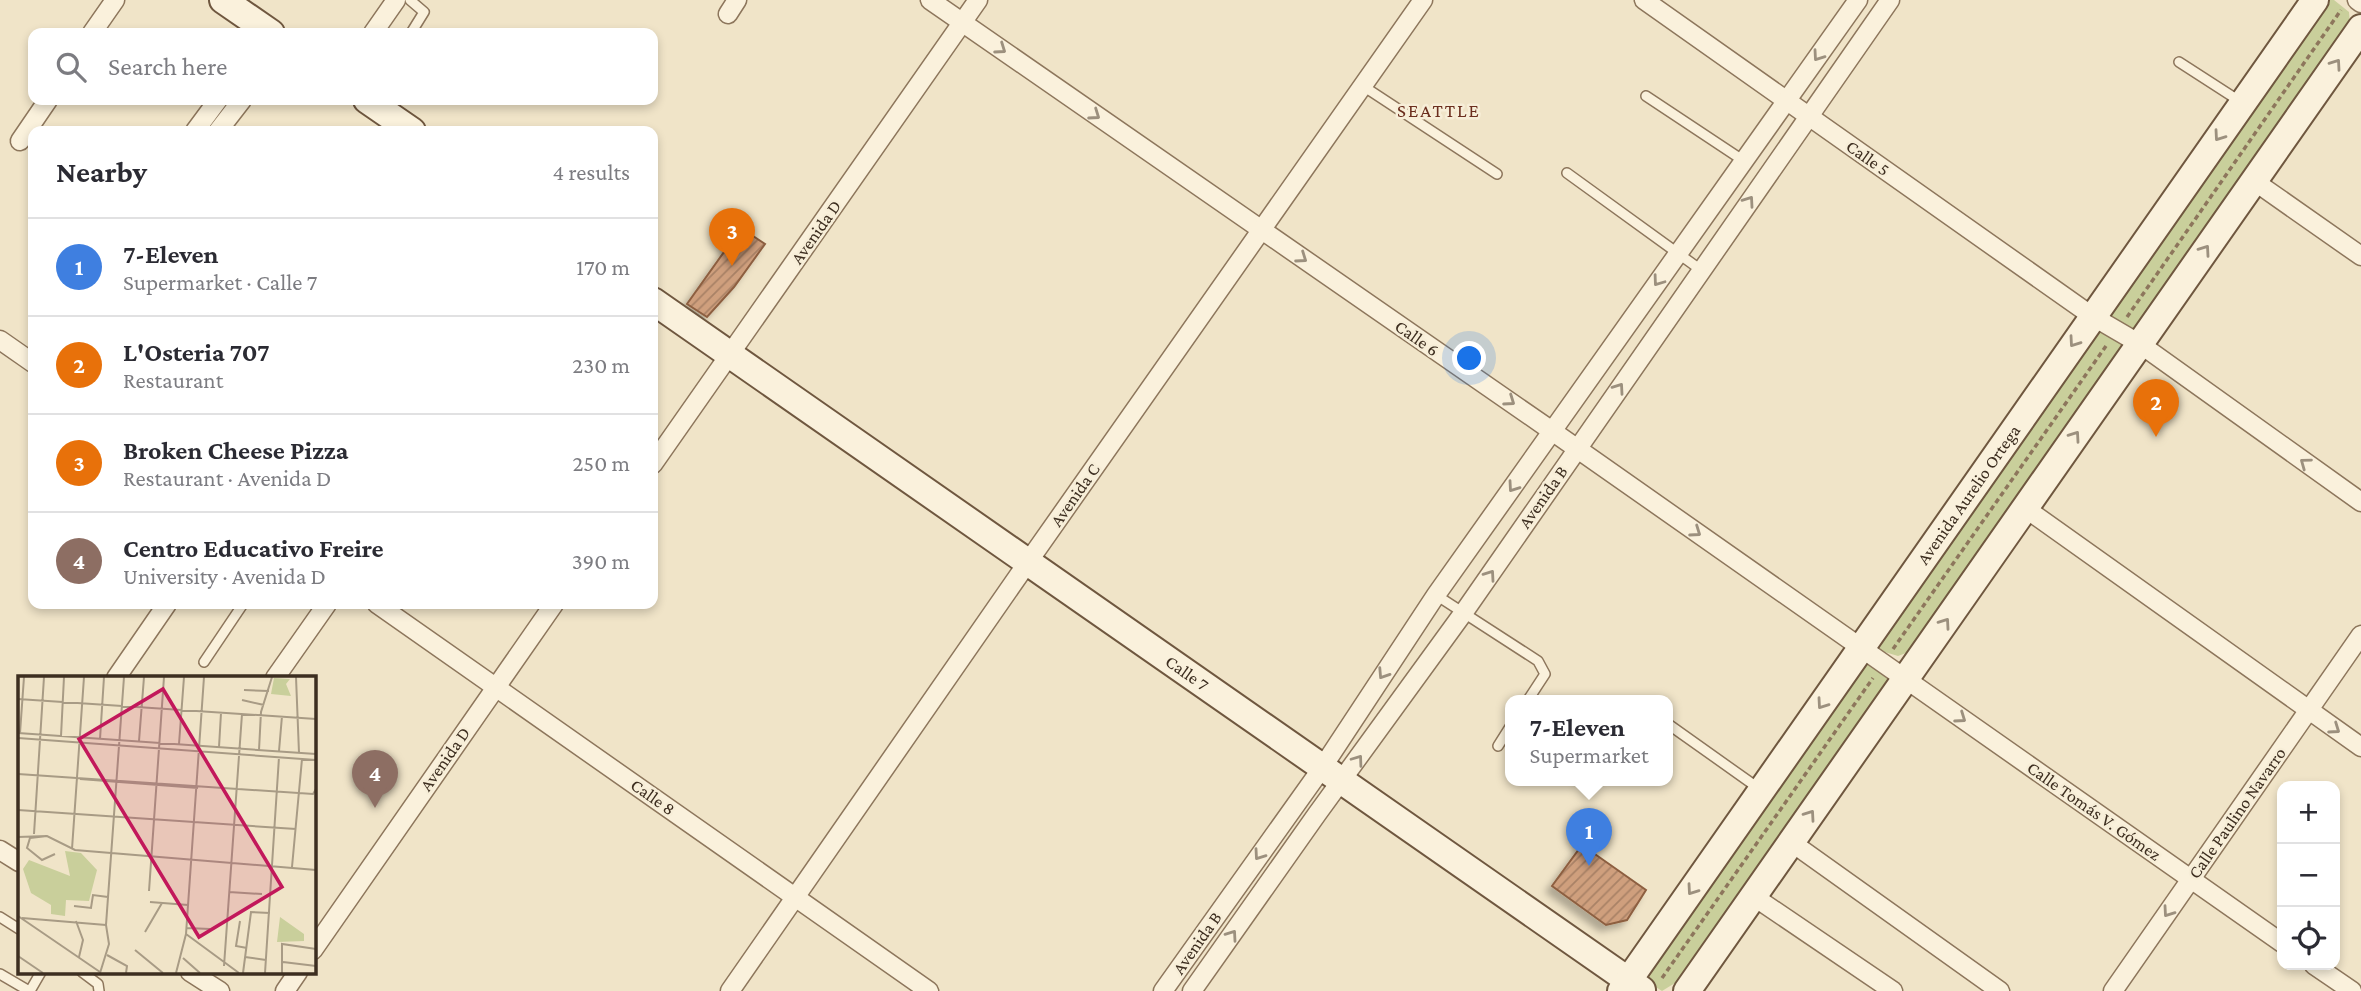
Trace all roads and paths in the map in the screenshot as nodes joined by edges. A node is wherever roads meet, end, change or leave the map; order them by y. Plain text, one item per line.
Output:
1 (115, 0) edge
2 (223, 0) edge
3 (396, 0) edge
4 (410, 0) edge
5 (930, 0) edge
6 (978, 0) edge
7 (1423, 0) edge
8 (1644, 0) edge
9 (1858, 0) edge
10 (1890, 0) edge
11 (2315, 0) edge
12 (2348, 0) edge
13 (962, 23) junction
14 (95, 28) edge
15 (262, 28) edge
16 (376, 28) edge
17 (414, 28) edge
18 (2361, 28) edge
19 (2179, 62) dead end
20 (1363, 86) junction
21 (1646, 96) dead end
22 (1787, 100) junction
23 (2242, 103) junction
24 (45, 105) edge
25 (214, 105) edge
26 (238, 105) edge
27 (374, 105) edge
28 (1808, 116) junction
29 (30, 126) edge
30 (199, 126) edge
31 (222, 126) edge
32 (405, 126) edge
33 (28, 129) edge
34 (20, 141) dead end
35 (1744, 161) junction
36 (1567, 173) dead end
37 (1497, 174) dead end
38 (2254, 181) junction
39 (1262, 231) junction
40 (1679, 253) junction
41 (2361, 256) edge
42 (1702, 270) junction
43 (658, 305) edge
44 (2092, 316) junction
45 (2117, 330) junction
46 (0, 340) edge
47 (2140, 344) junction
48 (730, 355) junction
49 (28, 360) edge
50 (1552, 431) junction
51 (1577, 449) junction
52 (658, 457) edge
53 (2361, 502) edge
54 (2025, 508) junction
55 (1028, 562) junction
56 (1436, 595) junction
57 (164, 609) edge
58 (240, 609) edge
59 (323, 609) edge
60 (384, 609) edge
61 (550, 609) edge
62 (1464, 612) junction
63 (2361, 635) edge
64 (1861, 648) junction
65 (204, 662) dead end
66 (1883, 663) junction
67 (118, 676) edge
68 (276, 676) edge
69 (1905, 679) junction
70 (495, 687) junction
71 (1531, 695) edge
72 (2309, 710) junction
73 (1673, 728) edge
74 (1505, 735) edge
75 (1498, 746) dead end
76 (2361, 747) edge
77 (1332, 775) junction
78 (1761, 791) junction
79 (1791, 842) junction
80 (0, 850) edge
81 (18, 861) edge
82 (2191, 879) junction
83 (795, 897) junction
84 (1753, 897) junction
85 (0, 917) edge
86 (18, 928) edge
87 (2277, 939) edge
88 (315, 947) edge
89 (1184, 961) junction
90 (2321, 970) edge
91 (0, 974) edge
92 (40, 974) edge
93 (85, 974) edge
94 (193, 974) edge
95 (297, 974) edge
96 (1203, 975) junction
97 (1638, 986) edge
98 (30, 991) edge
99 (99, 991) edge
100 (220, 991) edge
101 (285, 991) edge
102 (730, 991) edge
103 (929, 991) edge
104 (1163, 991) edge
105 (1192, 991) edge
106 (1687, 991) edge
107 (1893, 991) edge
108 (2000, 991) edge
109 (2113, 991) edge
110 (2351, 991) edge

1 - 14 street
2 - 15 main road
3 - 16 street
4 - 17 lane
5 - 13 street, Calle 6
6 - 13 street, Avenida D
7 - 20 street, Avenida C
8 - 22 street, Calle 5
9 -> 22 street, Avenida B
10 - 28 street, Avenida B
11 - 23 main road, Avenida Aurelio Ortega
12 - 45 path
13 -> 39 street, Calle 6
13 - 48 street, Avenida D
38 -> 18 main road
19 - 23 lane
20 - 37 lane
20 - 39 street, Avenida C
21 - 35 lane
22 - 28 street, Calle 5
22 - 35 street, Avenida B
23 -> 44 main road, Avenida Aurelio Ortega
24 - 29 street
25 - 30 street
26 - 31 street
27 - 32 main road
42 -> 28 street, Avenida B
28 - 44 street, Calle 5
33 - 34 street
35 - 40 street, Avenida B
36 - 40 lane
38 - 41 street
47 -> 38 main road
39 -> 50 street, Calle 6
39 - 55 street, Avenida C
40 - 42 lane
40 -> 50 street, Avenida B
51 -> 42 street, Avenida B
43 - 48 main road, Calle 7
44 - 45 street, Calle 5
44 -> 64 main road, Avenida Aurelio Ortega
45 - 47 street, Calle 5
45 - 66 path
46 - 49 street
53 -> 47 street, Calle 5
54 -> 47 main road
48 - 52 street, Avenida D
48 - 55 main road, Calle 7
50 - 51 street, Calle 6
50 -> 56 street, Avenida B
62 -> 51 street, Avenida B
51 -> 64 street, Calle 6
69 -> 54 main road
54 - 72 street
55 - 77 main road, Calle 7
55 - 83 street, Avenida C
56 - 62 lane
56 -> 77 street, Avenida B
57 - 67 street
58 - 65 lane
59 - 68 street
60 - 70 street, Calle 8
61 - 70 street, Avenida D
62 - 71 lane
77 -> 62 street, Avenida B
63 - 72 street, Calle Paulino Navarro
64 - 66 street, Calle 6
64 -> 78 main road, Avenida Aurelio Ortega
66 - 69 street, Calle 6
66 - 97 path
79 -> 69 main road
69 -> 82 street, Calle Tomás V. Gómez
70 - 83 street, Calle 8
70 - 88 street, Avenida D
72 -> 76 street
72 - 82 street, Calle Paulino Navarro
73 - 78 lane
74 - 75 lane
77 -> 89 street, Avenida B
96 -> 77 street, Avenida B
77 - 97 main road, Calle 7
78 -> 97 main road, Avenida Aurelio Ortega
79 - 84 main road
79 - 108 street
80 - 81 street
82 - 87 street, Calle Tomás V. Gómez
82 -> 109 street, Calle Paulino Navarro
83 - 102 street, Avenida C
83 - 103 street, Calle 8
84 - 106 main road
84 - 107 street
85 - 86 lane
89 - 96 street
89 - 104 street, Avenida B
90 - 110 street
91 - 98 lane
92 - 98 lane
93 - 99 lane
94 - 100 street
95 - 101 street
96 - 105 street, Avenida B

